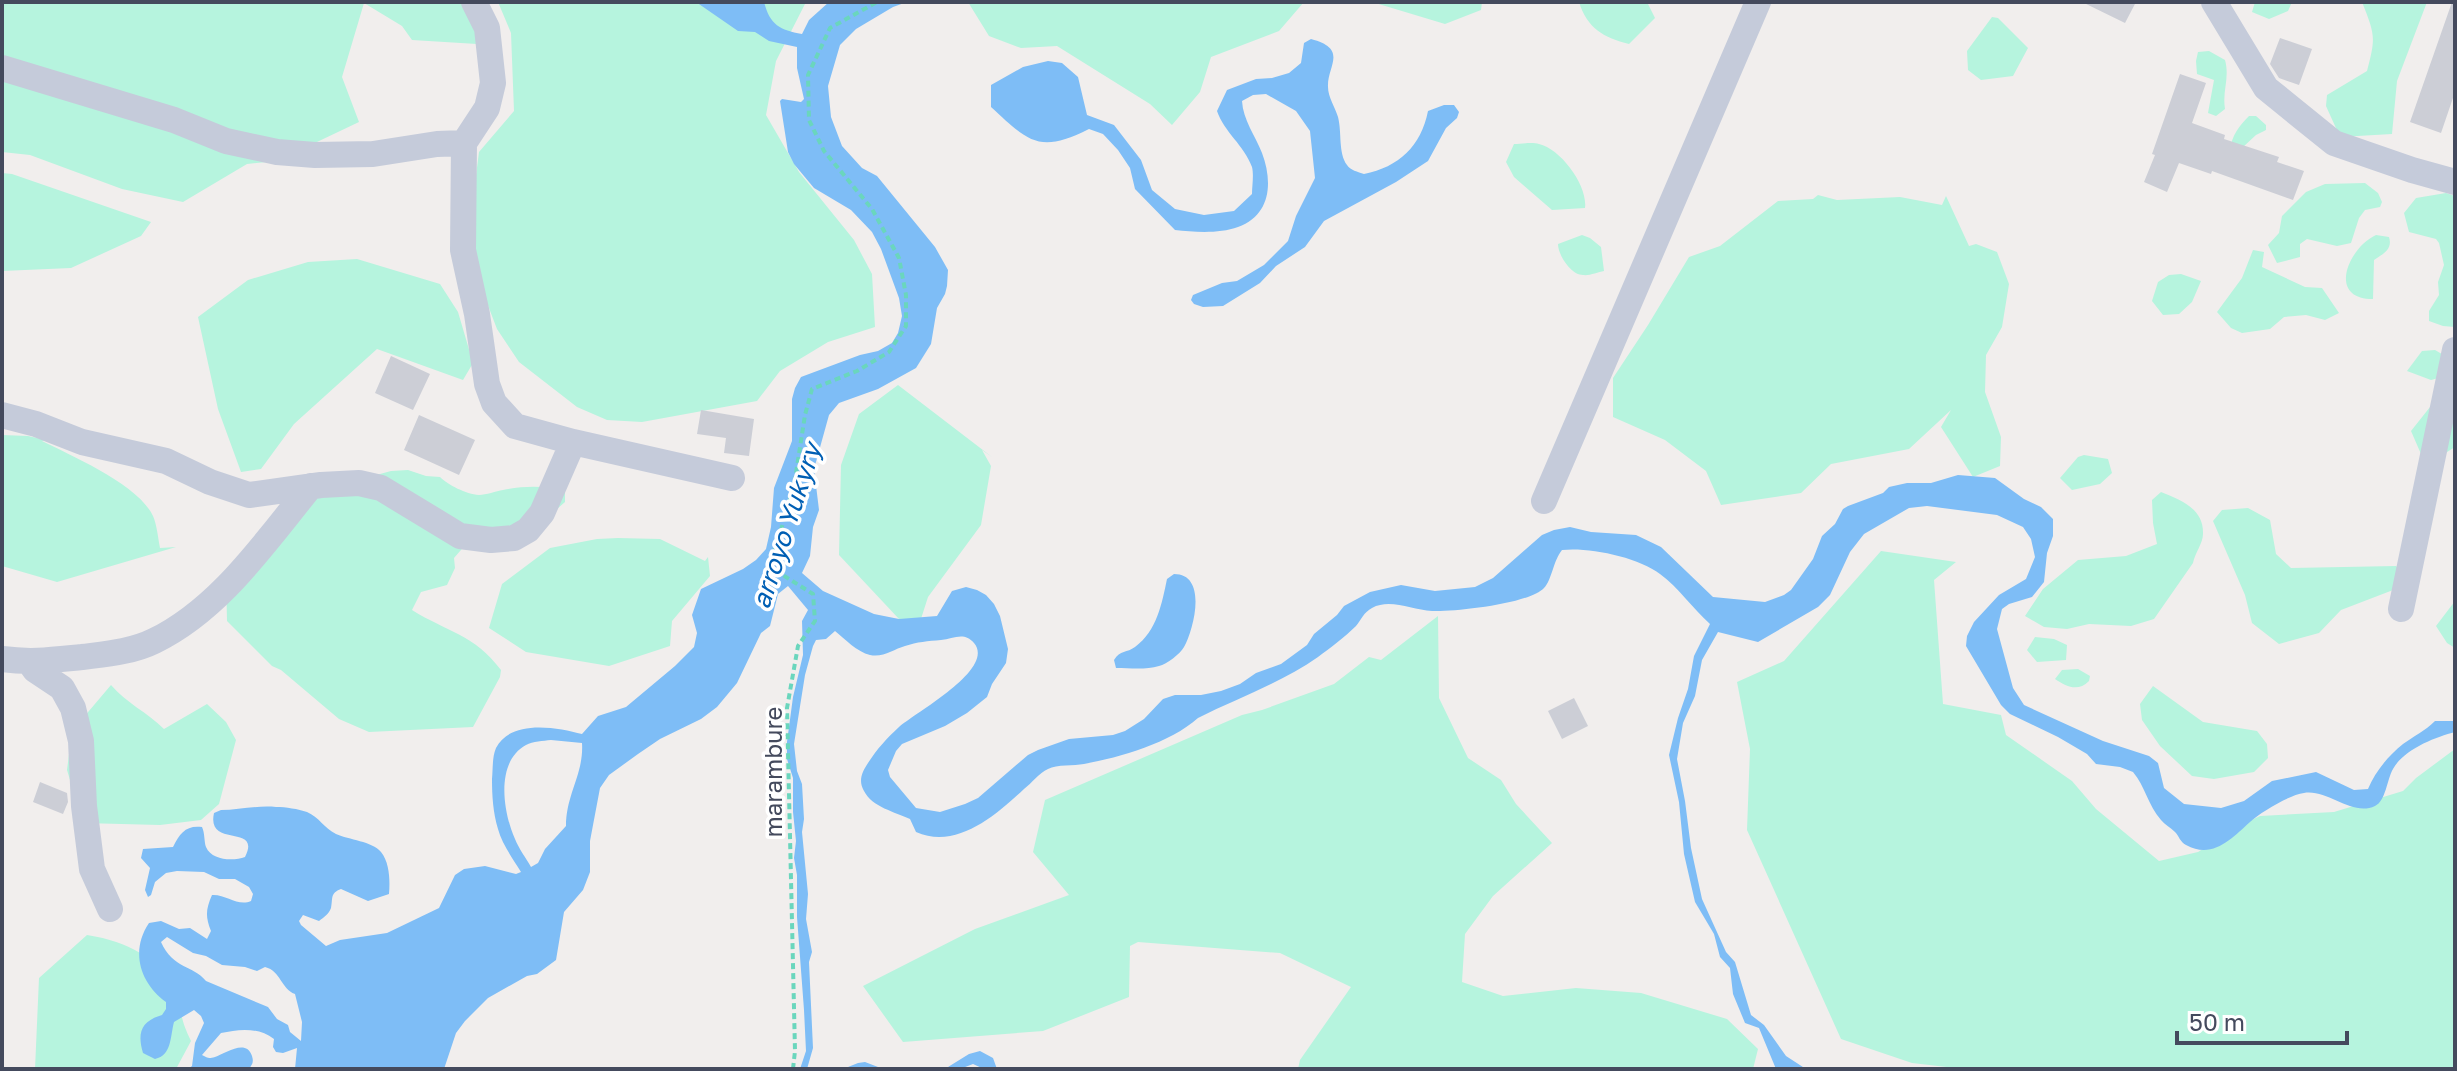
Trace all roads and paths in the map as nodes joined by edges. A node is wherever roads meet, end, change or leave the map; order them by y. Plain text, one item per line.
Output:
1 (474, 2) edge
2 (877, 2) edge
3 (1758, 2) edge
4 (2214, 2) edge
5 (2, 68) edge
6 (464, 143) junction
7 (2455, 182) edge
8 (2455, 350) edge
9 (2, 415) edge
10 (573, 442) junction
11 (732, 478) dead end
12 (311, 486) junction
13 (1544, 501) dead end
14 (2401, 609) dead end
15 (2, 659) edge
16 (30, 663) junction
17 (110, 909) dead end
18 (793, 1069) edge

1 - 6 street
2 - 18 path, marambure
3 - 13 street
4 - 7 street
5 - 6 street
6 - 10 street
8 - 14 street
9 - 12 street
10 - 11 street
10 - 12 street
12 - 16 street
15 - 16 street
16 - 17 street

